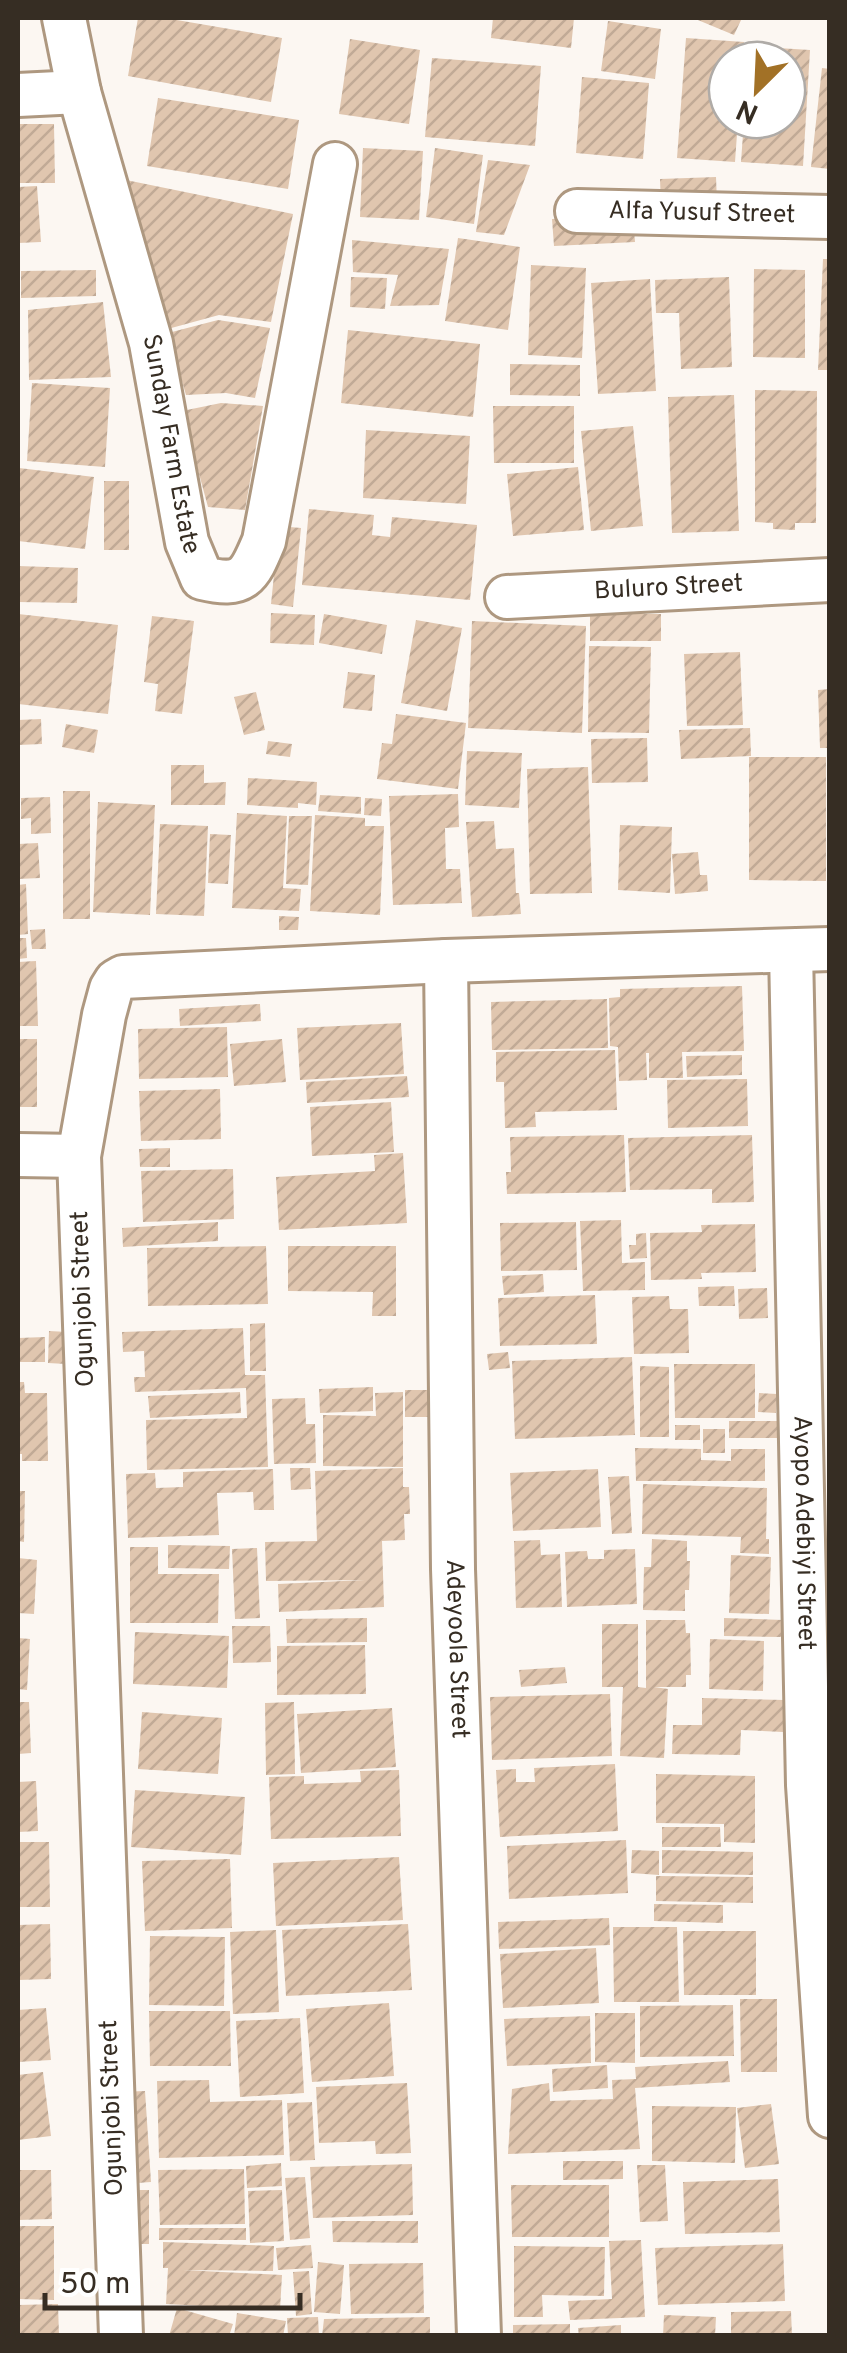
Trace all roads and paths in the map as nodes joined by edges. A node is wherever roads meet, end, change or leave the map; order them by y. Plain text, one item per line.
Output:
1 (64, 18) edge
2 (79, 92) junction
3 (18, 95) edge
4 (335, 164) dead end
5 (577, 212) dead end
6 (830, 217) edge
7 (830, 580) edge
8 (507, 597) dead end
9 (810, 950) edge
10 (446, 961) junction
11 (18, 1155) edge
12 (79, 1156) junction
13 (830, 2116) edge
14 (121, 2336) edge
15 (479, 2336) edge

1 - 2 street
2 - 3 street
2 - 4 street, Sunday Farm Estate
5 - 6 street, Alfa Yusuf Street
7 - 8 street, Buluro Street
9 - 10 street, Ogunjobi Street
9 - 13 street, Ayopo Adebiyi Street
10 - 12 street, Ogunjobi Street
10 - 15 street, Adeyoola Street
11 - 12 street
12 - 14 street, Ogunjobi Street

